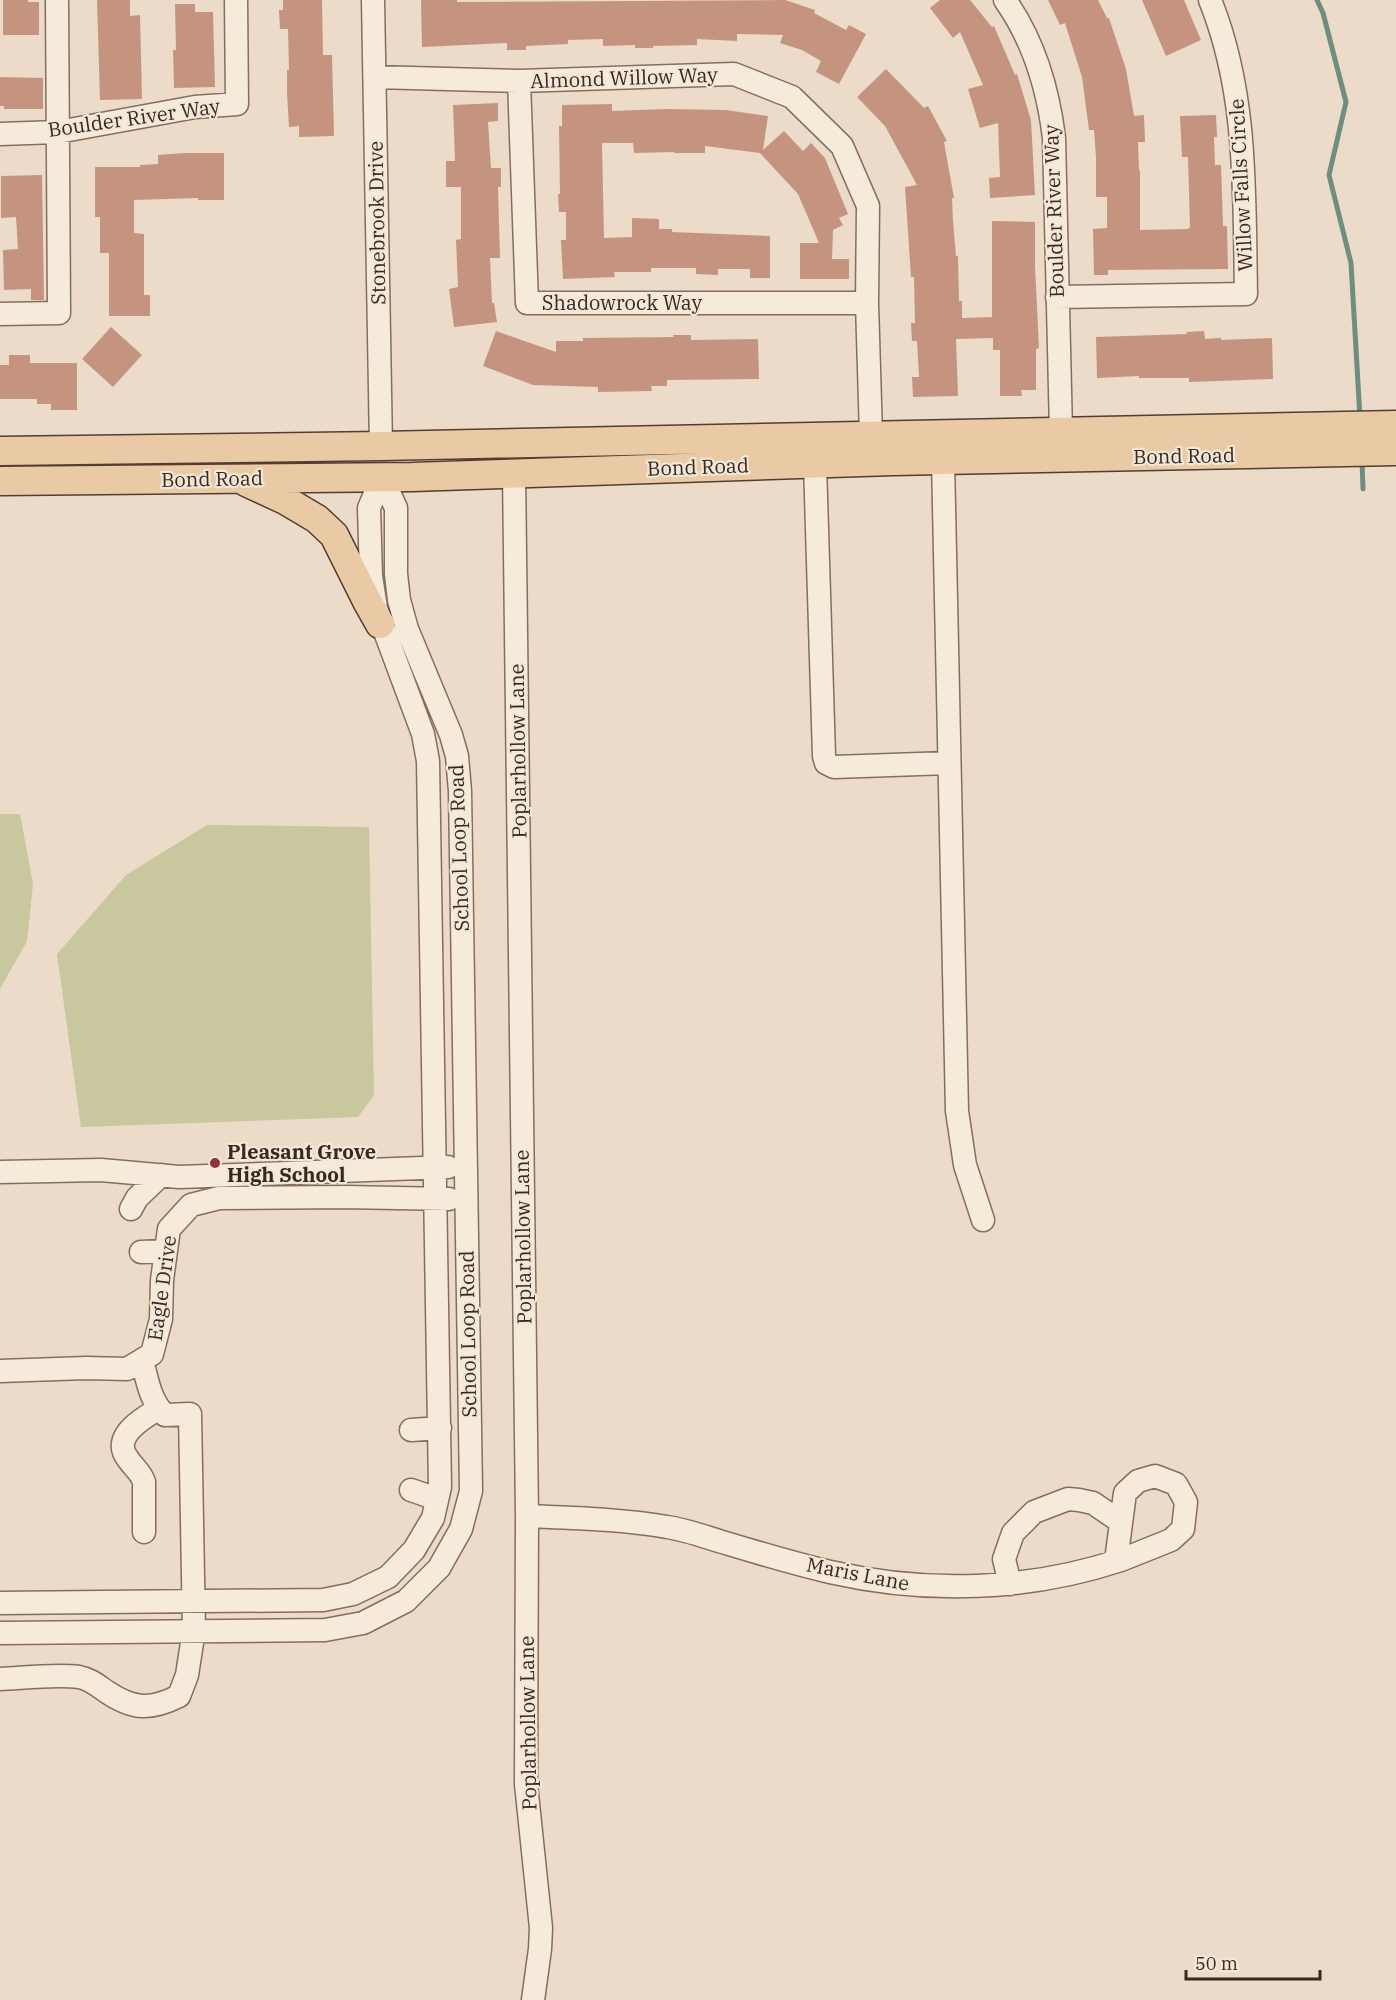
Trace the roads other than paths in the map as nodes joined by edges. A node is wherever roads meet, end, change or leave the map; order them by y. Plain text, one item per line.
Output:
1 (57, 0) edge
2 (236, 0) edge
3 (373, 0) edge
4 (1005, 0) edge
5 (1210, 0) edge
6 (375, 77) junction
7 (519, 81) junction
8 (58, 132) junction
9 (0, 134) edge
10 (1058, 297) junction
11 (867, 303) junction
12 (0, 314) edge
13 (1396, 425) edge
14 (1061, 432) junction
15 (871, 436) junction
16 (1324, 440) junction
17 (381, 446) junction
18 (0, 451) edge
19 (1396, 451) edge
20 (943, 460) junction
21 (892, 461) junction
22 (815, 464) junction
23 (514, 472) junction
24 (382, 477) junction
25 (238, 478) junction
26 (0, 481) edge
27 (370, 525) junction
28 (328, 529) junction
29 (380, 624) junction
30 (948, 763) junction
31 (464, 1166) junction
32 (434, 1167) junction
33 (0, 1172) edge
34 (161, 1175) junction
35 (465, 1199) junction
36 (435, 1200) junction
37 (130, 1209) dead end
38 (983, 1220) dead end
39 (166, 1251) junction
40 (141, 1252) dead end
41 (142, 1360) junction
42 (0, 1371) edge
43 (158, 1409) junction
44 (440, 1428) junction
45 (411, 1430) dead end
46 (411, 1490) dead end
47 (437, 1499) junction
48 (527, 1515) junction
49 (1121, 1522) junction
50 (144, 1532) dead end
51 (1116, 1561) junction
52 (1010, 1584) junction
53 (194, 1600) junction
54 (0, 1603) edge
55 (194, 1630) junction
56 (0, 1632) edge
57 (0, 1678) edge
58 (532, 2000) edge

1 - 8 street
2 - 8 street, Boulder River Way
3 - 6 street, Stonebrook Drive
4 - 10 street, Boulder River Way
5 - 10 street, Willow Falls Circle
6 - 7 street, Almond Willow Way
6 - 17 street, Stonebrook Drive
7 - 11 street, Almond Willow Way
7 - 11 street, Shadowrock Way
8 - 9 street, Boulder River Way
8 - 12 street
10 - 14 street, Boulder River Way
11 - 15 street, Almond Willow Way
13 - 16 main road, Bond Road
14 - 15 main road, Bond Road
14 - 16 main road, Bond Road
14 - 21 main road
15 - 17 main road, Bond Road
16 - 19 main road, Bond Road
16 - 20 main road, Bond Road
17 - 18 main road, Bond Road
17 - 24 main road
20 - 21 main road, Bond Road
20 - 30 street
21 - 22 main road, Bond Road
22 - 23 main road, Bond Road
22 - 30 street
23 - 24 main road, Bond Road
23 - 48 street, Poplarhollow Lane
24 - 25 main road, Bond Road
24 - 27 street, School Loop Road
24 - 31 street, School Loop Road
25 - 26 main road, Bond Road
25 - 28 main road
27 - 28 street
27 - 29 street, School Loop Road
28 - 29 main road
29 - 32 street, School Loop Road
30 - 38 street
31 - 32 street
31 - 35 street, School Loop Road
32 - 34 street
32 - 36 street, School Loop Road
33 - 34 street
34 - 37 street
35 - 36 street, Eagle Drive
35 - 55 street, School Loop Road
36 - 39 street, Eagle Drive
36 - 44 street, School Loop Road
39 - 40 street
39 - 41 street, Eagle Drive
41 - 42 street, Eagle Drive
41 - 43 street
43 - 50 street
43 - 53 street
44 - 45 street
44 - 47 street, School Loop Road
46 - 47 street
47 - 53 street, School Loop Road
48 - 52 street, Maris Lane
48 - 58 street, Poplarhollow Lane
49 - 51 street
49 - 51 street, Maris Lane
49 - 52 street
51 - 52 street, Maris Lane
53 - 54 street, School Loop Road
53 - 55 street
55 - 56 street, School Loop Road
55 - 57 street

